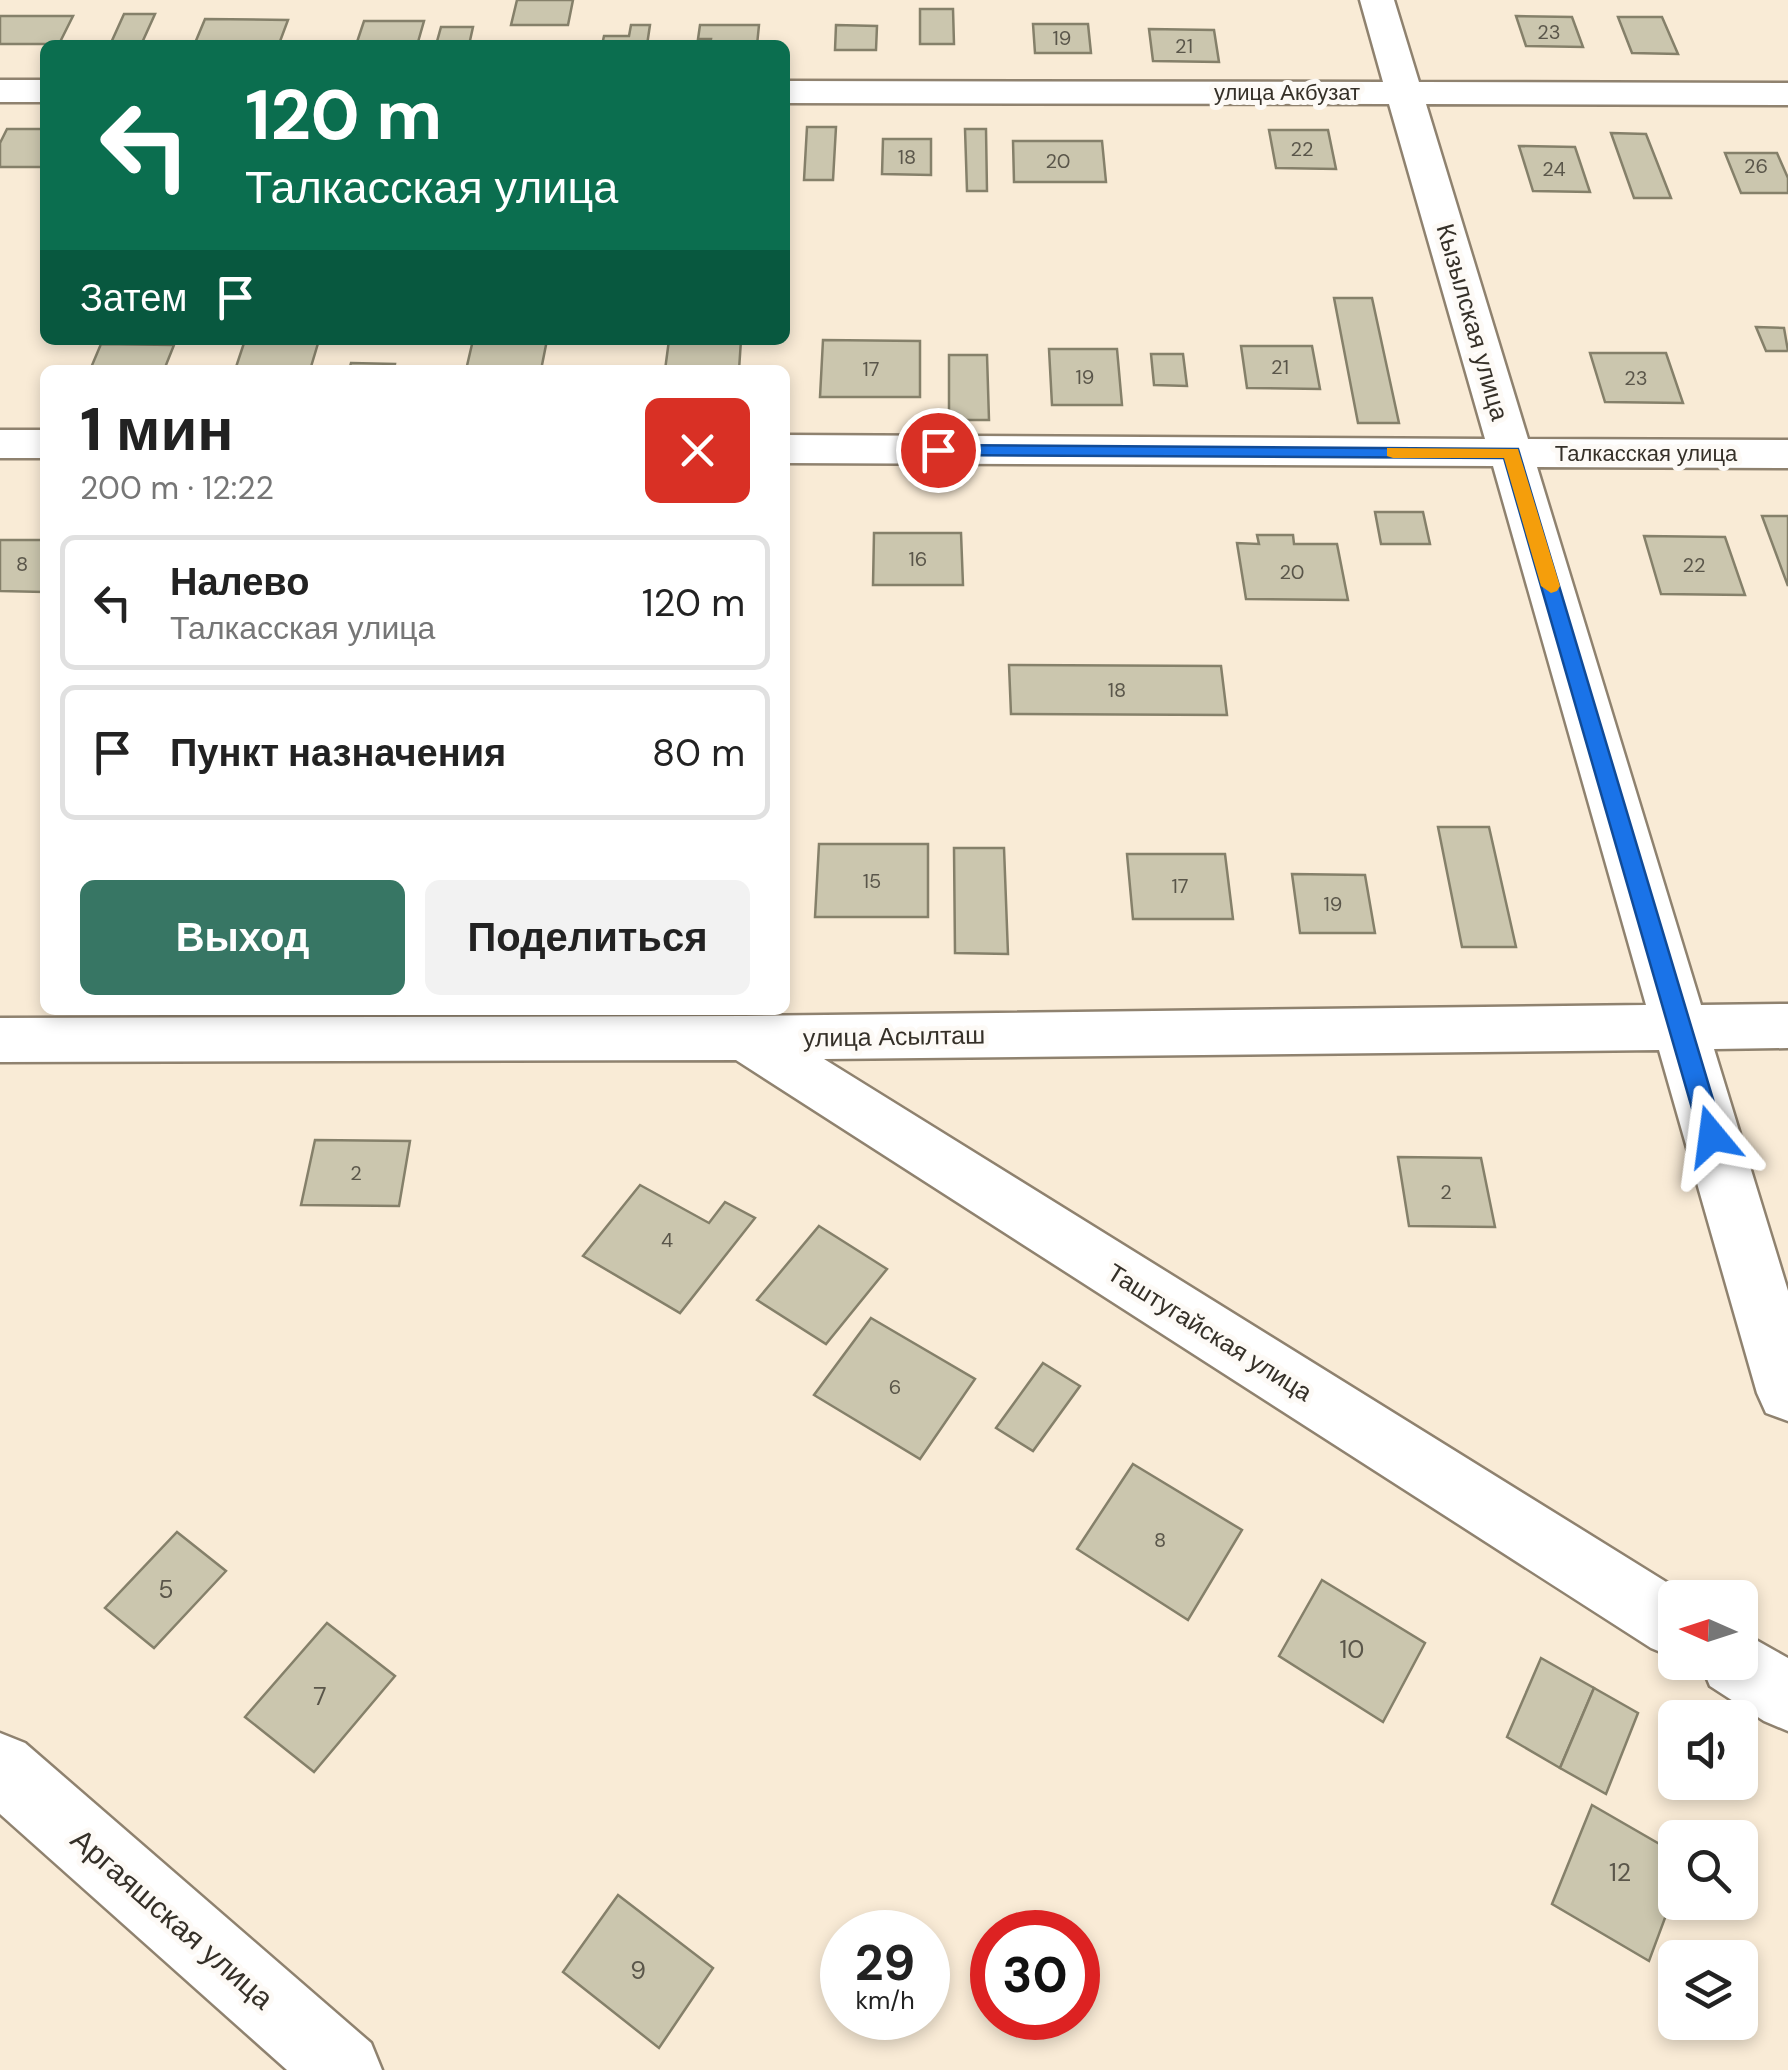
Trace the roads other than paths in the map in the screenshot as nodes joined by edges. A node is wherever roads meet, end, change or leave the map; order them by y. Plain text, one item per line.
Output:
1 (1378, 0) edge
2 (0, 92) edge
3 (40, 92) edge
4 (790, 92) edge
5 (1405, 92) junction
6 (1788, 94) edge
7 (0, 444) edge
8 (40, 444) edge
9 (790, 448) edge
10 (1511, 453) junction
11 (1788, 454) edge
12 (1788, 1026) edge
13 (1680, 1027) junction
14 (745, 1038) junction
15 (0, 1040) edge
16 (1788, 1393) edge
17 (1658, 1614) edge
18 (1758, 1678) edge
19 (1788, 1697) edge
20 (0, 1768) edge
21 (344, 2070) edge

1 - 5 street, Кызылская улица
2 - 3 street
4 - 5 street, улица Акбузат
5 - 6 street, улица Акбузат
5 - 10 street, Кызылская улица
7 - 8 street
9 - 10 street, Талкасская улица
10 - 11 street, Талкасская улица
10 - 13 street, Кызылская улица
12 - 13 street, улица Асылташ
13 - 14 street, улица Асылташ
13 - 16 street, Кызылская улица
14 - 15 street, улица Асылташ
14 - 17 street, Таштугайская улица
18 - 19 street
20 - 21 street, Аргаяшская улица

